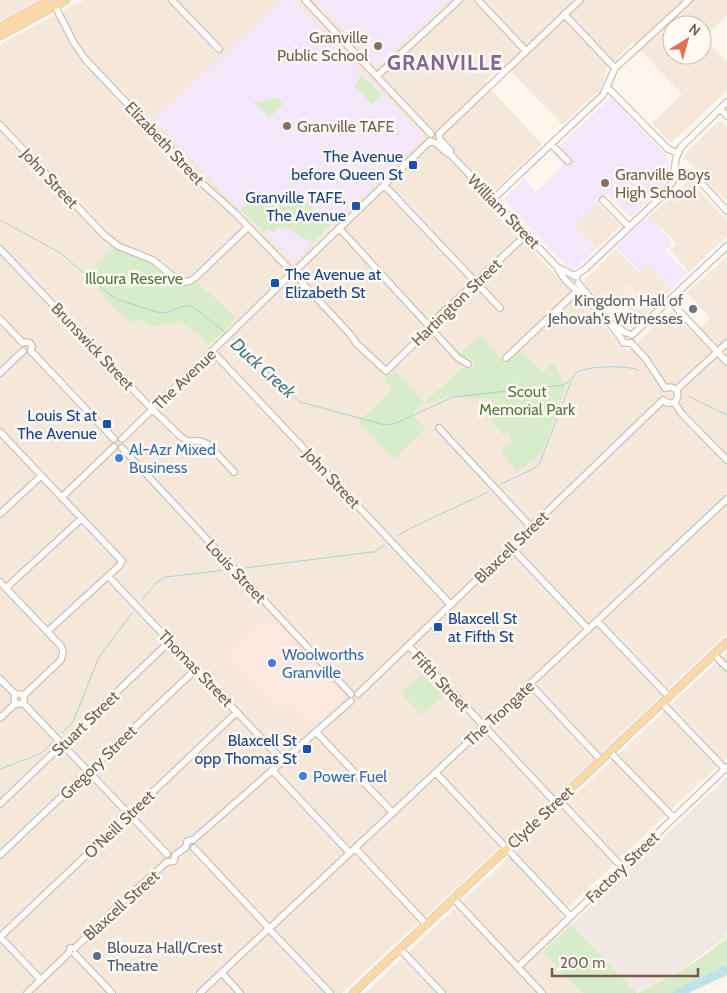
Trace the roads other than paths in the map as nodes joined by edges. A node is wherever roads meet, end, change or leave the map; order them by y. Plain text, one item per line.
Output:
1 (66, 0) edge
2 (172, 0) edge
3 (305, 0) edge
4 (459, 0) edge
5 (478, 0) edge
6 (580, 0) edge
7 (689, 0) edge
8 (53, 3) edge
9 (564, 14) junction
10 (0, 27) edge
11 (0, 36) edge
12 (219, 49) dead end
13 (526, 51) junction
14 (615, 68) junction
15 (377, 76) junction
16 (607, 87) junction
17 (727, 102) edge
18 (720, 109) junction
19 (727, 116) edge
20 (0, 125) edge
21 (436, 140) junction
22 (551, 144) junction
23 (678, 152) junction
24 (568, 162) dead end
25 (676, 170) junction
26 (384, 185) junction
27 (493, 199) junction
28 (603, 200) dead end
29 (727, 211) edge
30 (248, 226) junction
31 (629, 227) junction
32 (339, 228) junction
33 (527, 234) junction
34 (727, 246) edge
35 (0, 248) edge
36 (289, 269) junction
37 (297, 269) junction
38 (288, 277) junction
39 (297, 277) junction
40 (475, 282) junction
41 (574, 282) junction
42 (669, 300) junction
43 (500, 308) dead end
44 (0, 318) edge
45 (430, 326) junction
46 (629, 334) junction
47 (622, 340) junction
48 (23, 343) junction
49 (631, 343) junction
50 (727, 343) edge
51 (23, 351) junction
52 (31, 351) junction
53 (212, 351) junction
54 (718, 352) junction
55 (506, 358) dead end
56 (727, 362) edge
57 (468, 364) dead end
58 (0, 373) edge
59 (665, 388) junction
60 (676, 390) junction
61 (663, 400) junction
62 (674, 402) junction
63 (153, 409) junction
64 (439, 428) dead end
65 (1, 434) edge
66 (114, 439) junction
67 (122, 439) junction
68 (114, 447) junction
69 (122, 448) junction
70 (727, 460) edge
71 (234, 472) dead end
72 (41, 476) junction
73 (62, 497) junction
74 (727, 499) edge
75 (0, 514) edge
76 (82, 518) junction
77 (531, 527) junction
78 (511, 547) junction
79 (108, 576) junction
80 (0, 582) edge
81 (6, 588) junction
82 (451, 605) junction
83 (597, 621) junction
84 (588, 630) junction
85 (48, 632) junction
86 (170, 641) junction
87 (727, 642) edge
88 (409, 646) junction
89 (714, 654) junction
90 (727, 668) edge
91 (196, 669) junction
92 (0, 679) edge
93 (530, 684) junction
94 (351, 694) junction
95 (358, 694) junction
96 (16, 695) junction
97 (668, 697) junction
98 (23, 699) junction
99 (351, 701) junction
100 (16, 703) junction
101 (662, 703) junction
102 (237, 712) junction
103 (0, 718) edge
104 (485, 726) junction
105 (316, 732) junction
106 (62, 744) junction
107 (610, 752) junction
108 (601, 760) junction
109 (283, 761) junction
110 (726, 768) edge
111 (272, 770) junction
112 (88, 772) junction
113 (436, 773) junction
114 (557, 801) junction
115 (0, 804) edge
116 (393, 813) junction
117 (129, 814) junction
118 (674, 818) junction
119 (193, 840) junction
120 (186, 847) junction
121 (194, 848) junction
122 (355, 848) junction
123 (507, 848) junction
124 (350, 853) junction
125 (167, 854) junction
126 (0, 855) edge
127 (175, 855) junction
128 (167, 862) junction
129 (622, 867) junction
130 (454, 898) junction
131 (570, 916) junction
132 (426, 924) junction
133 (270, 928) junction
134 (0, 937) edge
135 (400, 949) junction
136 (73, 952) junction
137 (518, 967) junction
138 (222, 973) junction
139 (40, 980) junction
140 (27, 993) edge
141 (112, 993) edge
142 (200, 993) edge
143 (240, 993) edge
144 (330, 993) edge
145 (353, 993) edge
146 (442, 993) edge
147 (542, 993) edge

1 - 8 main road
2 - 12 street
3 - 15 street
4 - 15 street
5 - 13 street
6 - 9 street
7 - 14 street
8 - 10 main road
8 - 11 main road
8 - 30 street, Elizabeth Street
9 - 13 street
9 - 14 street
13 - 21 street
14 - 16 street
15 - 21 street
16 - 22 street
16 - 23 street
17 - 18 street
18 - 19 street
18 - 23 street
20 - 30 street, John Street
21 - 26 street
21 - 27 street, William Street
22 - 24 street
22 - 27 street
23 - 25 street
25 - 29 street
25 - 31 street
26 - 32 street
26 - 40 street
27 - 33 street, William Street
28 - 31 street
30 - 36 street, Elizabeth Street
31 - 41 street
32 - 37 street
32 - 45 street
33 - 40 street, Hartington Street
33 - 41 street, William Street
34 - 42 street
35 - 63 street, Brunswick Street
36 - 37 street
36 - 38 street
37 - 39 street
38 - 39 street
38 - 53 street, The Avenue
39 - 45 street, Hartington Street
40 - 43 street
40 - 45 street, Hartington Street
41 - 46 street, William Street
41 - 47 street, William Street
41 - 55 street
42 - 46 street
42 - 54 street
44 - 48 street
45 - 57 street
46 - 47 street
46 - 49 street
47 - 49 street
48 - 51 street
48 - 52 street
49 - 59 street
50 - 54 street
51 - 52 street
51 - 58 street
52 - 66 street
53 - 63 street, The Avenue
53 - 82 street, John Street
54 - 56 street
54 - 60 street
59 - 60 street
59 - 61 street
60 - 62 street
61 - 62 street
61 - 77 street, Blaxcell Street
62 - 70 street
63 - 67 street, The Avenue
63 - 71 street, Brunswick Street
64 - 77 street
65 - 72 street
66 - 67 street
66 - 68 street
67 - 69 street
68 - 69 street
68 - 73 street
69 - 94 street, Louis Street
72 - 73 street
72 - 75 street
73 - 76 street
74 - 83 street, The Trongate
76 - 79 street
76 - 81 street
77 - 78 street, Blaxcell Street
78 - 82 street, Blaxcell Street
78 - 84 street
79 - 85 street
79 - 86 street, Thomas Street
80 - 81 street
81 - 85 street
82 - 88 street, Blaxcell Street
83 - 84 street, The Trongate
83 - 97 street
84 - 93 street, The Trongate
85 - 98 street
86 - 91 street, Thomas Street
86 - 106 street, Stuart Street
87 - 89 main road, Clyde Street
88 - 95 street, Blaxcell Street
88 - 104 street, Fifth Street
89 - 90 street
89 - 97 main road, Clyde Street
91 - 102 street, Thomas Street
91 - 112 street, Gregory Street
92 - 96 street
93 - 104 street, The Trongate
93 - 108 street
94 - 95 street
94 - 99 street
95 - 99 street
96 - 98 street
96 - 100 street
97 - 101 main road, Clyde Street
98 - 100 street
98 - 106 street
99 - 105 street
100 - 103 street
101 - 107 main road, Clyde Street
101 - 110 street
102 - 109 street, Thomas Street
102 - 117 street, O'Neill Street
104 - 113 street, The Trongate
104 - 114 street, Fifth Street
105 - 109 street
105 - 116 street
106 - 112 street
106 - 115 street, Stuart Street
107 - 108 main road, Clyde Street
107 - 118 street
108 - 114 main road, Clyde Street
109 - 111 street
110 - 118 street, Factory Street
111 - 119 street
111 - 124 street
112 - 117 street
112 - 126 street, Gregory Street
113 - 116 street, The Trongate
113 - 123 street
114 - 123 main road, Clyde Street
114 - 129 street, Fifth Street
116 - 122 street, The Trongate
117 - 125 street
117 - 134 street, O'Neill Street
118 - 129 street, Factory Street
119 - 120 street
119 - 121 street
120 - 121 street
120 - 127 street
121 - 133 street
122 - 124 street, The Trongate
122 - 132 street
123 - 130 main road, Clyde Street
123 - 131 street
124 - 133 street, The Trongate
125 - 127 street
125 - 128 street
127 - 128 street
128 - 136 street, Blaxcell Street
129 - 131 street, Factory Street
130 - 132 main road, Clyde Street
130 - 137 street
131 - 137 street, Factory Street
132 - 135 main road, Clyde Street
133 - 138 street, The Trongate
133 - 144 street
134 - 139 street
135 - 145 main road, Clyde Street
135 - 146 street
136 - 139 street, Blaxcell Street
136 - 141 street
137 - 147 street
138 - 142 street, The Trongate
138 - 143 street
139 - 140 street, Blaxcell Street

